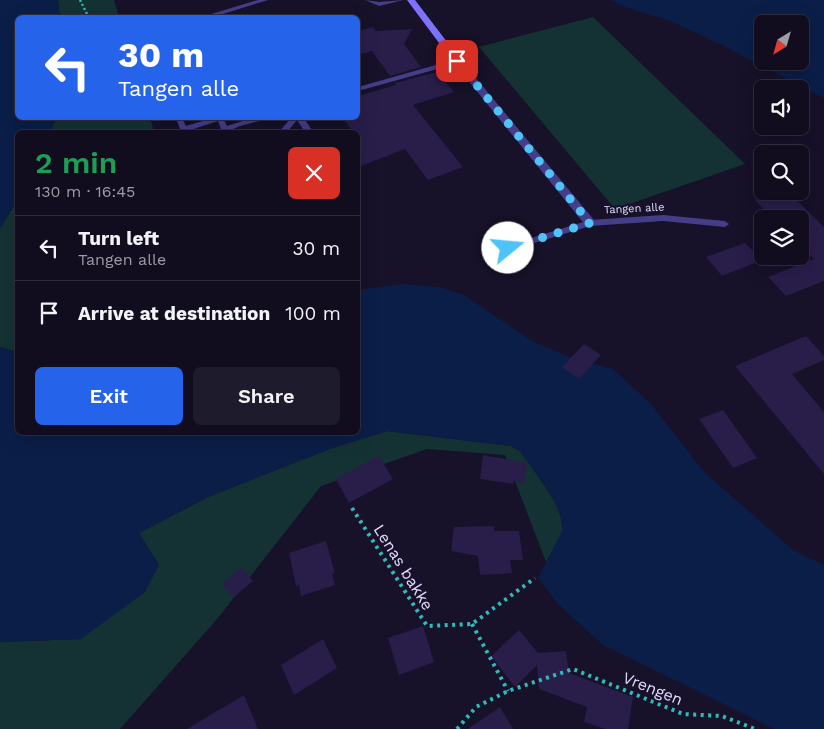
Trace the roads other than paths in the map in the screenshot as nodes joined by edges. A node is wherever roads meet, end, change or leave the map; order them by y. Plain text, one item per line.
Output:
1 (265, 0) edge
2 (368, 0) edge
3 (401, 0) edge
4 (411, 0) edge
5 (212, 15) edge
6 (457, 61) junction
7 (360, 88) edge
8 (181, 120) edge
9 (213, 120) edge
10 (254, 120) edge
11 (293, 120) edge
12 (226, 130) edge
13 (286, 130) edge
14 (590, 223) junction
15 (724, 224) dead end
16 (508, 248) dead end

1 - 5 lane
2 - 3 lane
4 - 6 main road, Tangen alle
6 - 7 lane
6 - 14 street, Tangen alle
8 - 9 lane
10 - 12 lane
11 - 13 lane
14 - 15 lane, Tangen alle
14 - 16 lane

